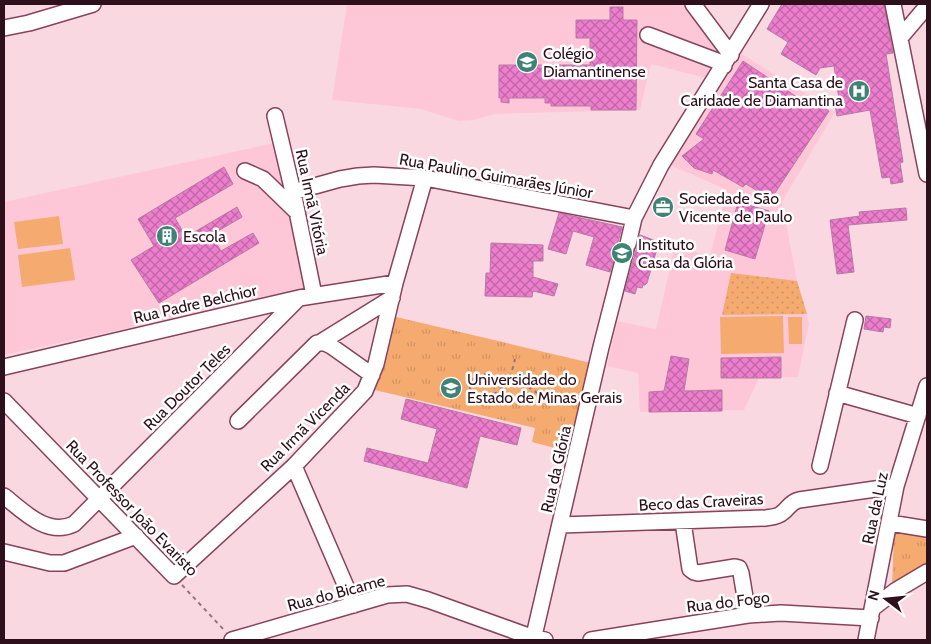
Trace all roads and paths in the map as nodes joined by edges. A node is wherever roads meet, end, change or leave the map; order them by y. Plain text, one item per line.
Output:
1 (93, 4) edge
2 (693, 4) edge
3 (761, 4) edge
4 (893, 4) edge
5 (927, 6) edge
6 (4, 28) edge
7 (648, 35) dead end
8 (900, 38) junction
9 (727, 60) junction
10 (275, 116) dead end
11 (244, 171) dead end
12 (927, 174) edge
13 (425, 178) junction
14 (293, 192) junction
15 (297, 212) junction
16 (634, 218) junction
17 (393, 290) junction
18 (314, 295) junction
19 (299, 298) junction
20 (855, 320) dead end
21 (321, 342) junction
22 (515, 359) dead end
23 (4, 366) edge
24 (372, 375) junction
25 (490, 376) junction
26 (509, 380) junction
27 (927, 386) edge
28 (837, 393) junction
29 (495, 394) junction
30 (491, 396) junction
31 (510, 397) dead end
32 (4, 401) edge
33 (588, 405) junction
34 (918, 416) junction
35 (238, 421) dead end
36 (294, 466) junction
37 (820, 466) dead end
38 (896, 486) junction
39 (4, 496) edge
40 (99, 500) junction
41 (683, 522) junction
42 (890, 523) junction
43 (561, 525) junction
44 (927, 529) edge
45 (136, 536) junction
46 (4, 552) edge
47 (927, 572) edge
48 (174, 576) junction
49 (354, 605) junction
50 (872, 613) junction
51 (748, 615) junction
52 (233, 640) edge
53 (537, 640) edge
54 (591, 640) edge
55 (866, 640) edge

1 - 6 street
2 - 9 street
3 - 9 street, Rua da Glória
4 - 8 street
5 - 8 street
7 - 9 street
8 - 12 street
9 - 16 street, Rua da Glória
10 - 14 street, Rua Irmã Vitória
11 - 15 street
13 - 14 street, Rua Paulino Guimarães Júnior
13 - 16 street, Rua Paulino Guimarães Júnior
13 - 17 street, Rua Irmã Vicenda
14 - 15 street, Rua Irmã Vitória
15 - 18 street, Rua Irmã Vitória
16 - 33 street, Rua da Glória
17 - 18 street, Rua Padre Belchior
17 - 21 street
17 - 24 street, Rua Irmã Vicenda
18 - 19 street, Rua Padre Belchior
19 - 23 street, Rua Padre Belchior
19 - 40 street, Rua Doutor Teles
20 - 28 street
21 - 24 street
21 - 35 street
22 - 26 path
24 - 36 street, Rua Irmã Vicenda
25 - 26 path
25 - 30 path
25 - 30 path
26 - 29 path
26 - 33 path
27 - 34 street, Rua da Luz
28 - 34 street
28 - 37 street
29 - 30 path
29 - 31 path
32 - 40 street, Rua Professor João Evaristo
33 - 43 street, Rua da Glória
34 - 38 street, Rua da Luz
36 - 48 street, Rua Irmã Vicenda
36 - 49 street
38 - 41 street, Beco das Craveiras
38 - 42 street, Rua da Luz
39 - 40 street, Rua Doutor Teles
40 - 45 street, Rua Professor João Evaristo
41 - 43 street, Beco das Craveiras
41 - 51 street
42 - 44 street
42 - 50 street, Rua da Luz
43 - 53 street, Rua da Glória
45 - 46 street
45 - 48 street, Rua Professor João Evaristo
47 - 50 street
48 - 52 path, Rua Professor João Evaristo
49 - 52 street, Rua do Bicame
49 - 53 street, Rua do Bicame
50 - 51 street, Rua do Fogo
50 - 55 street, Rua da Luz
51 - 54 street, Rua do Fogo

